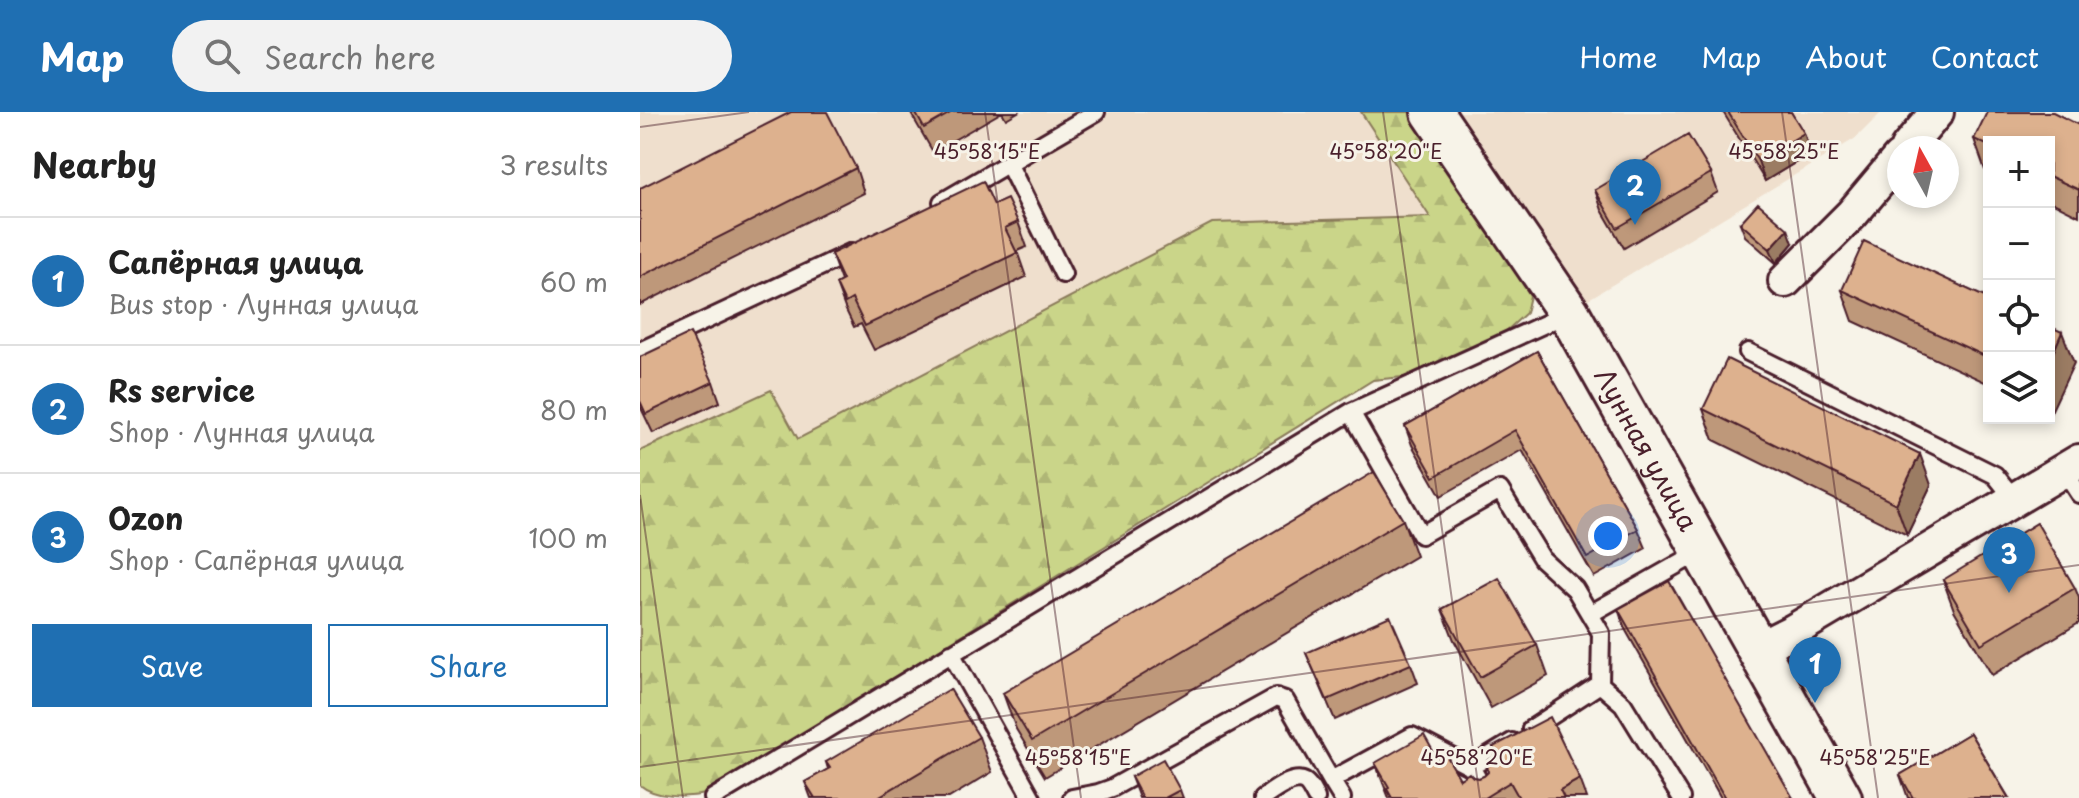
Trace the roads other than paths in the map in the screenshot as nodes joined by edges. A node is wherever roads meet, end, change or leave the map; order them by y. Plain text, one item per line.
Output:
1 (1096, 112) edge
2 (1432, 112) edge
3 (1937, 112) edge
4 (1917, 136) edge
5 (1009, 165) junction
6 (1887, 172) edge
7 (928, 210) edge
8 (861, 247) edge
9 (1063, 274) dead end
10 (1785, 281) dead end
11 (1569, 313) junction
12 (640, 351) edge
13 (1748, 352) dead end
14 (1351, 412) junction
15 (2074, 475) edge
16 (2015, 500) junction
17 (1703, 550) junction
18 (1590, 614) junction
19 (1759, 648) junction
20 (951, 653) junction
21 (1600, 684) junction
22 (1471, 767) junction
23 (1331, 780) junction
24 (713, 798) edge
25 (1032, 798) edge
26 (1072, 798) edge
27 (1263, 798) edge
28 (1316, 798) edge
29 (1342, 798) edge
30 (1489, 798) edge
31 (1681, 798) edge
32 (1841, 798) edge

1 - 5 lane
2 - 11 street, Лунная улица
3 - 4 street
5 - 7 lane
5 - 9 lane
6 - 10 street
8 - 12 lane
11 - 14 lane
11 - 17 street, Лунная улица
13 - 16 lane
14 - 18 lane
14 - 20 lane
15 - 16 street
16 - 19 street
17 - 18 lane
17 - 19 street, Лунная улица
18 - 21 lane
19 - 32 street, Лунная улица
20 - 24 lane
20 - 25 lane
21 - 22 lane
21 - 31 lane
22 - 23 lane
22 - 30 lane
23 - 26 lane
23 - 29 lane
27 - 28 lane

